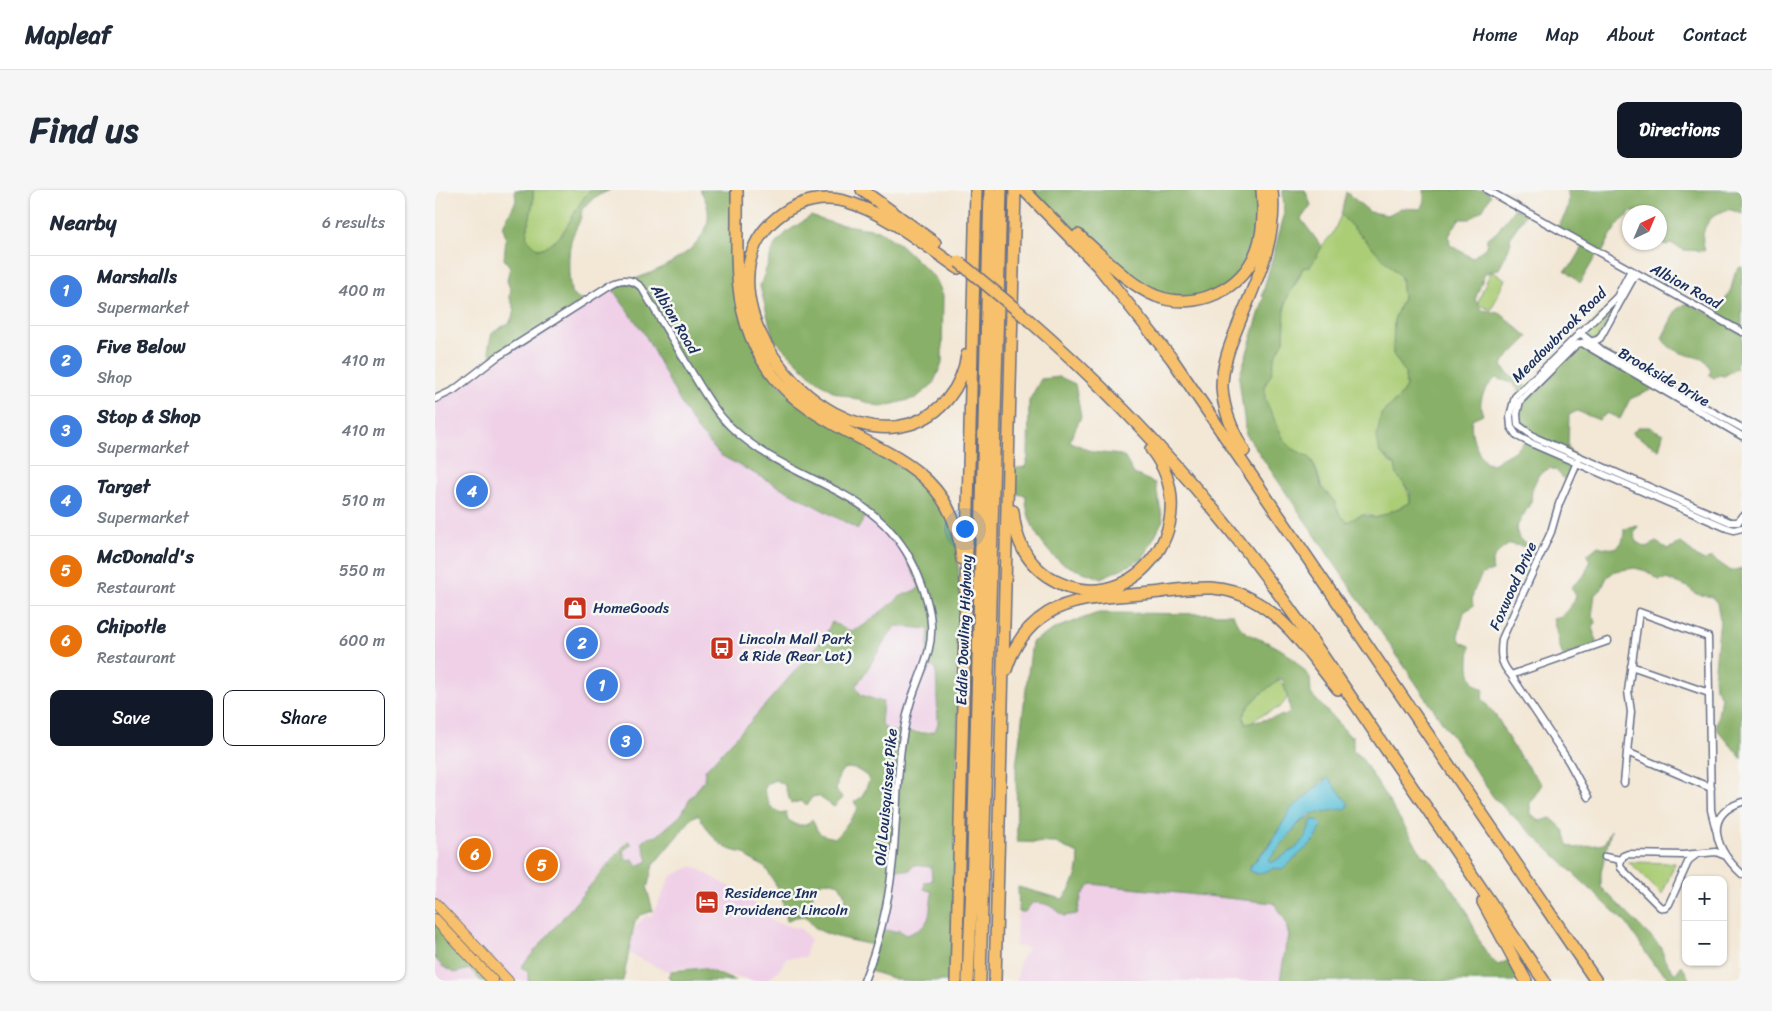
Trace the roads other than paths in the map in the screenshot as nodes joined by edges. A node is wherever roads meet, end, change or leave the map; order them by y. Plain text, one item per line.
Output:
1 (737, 190) edge
2 (862, 190) edge
3 (976, 190) edge
4 (990, 190) edge
5 (1001, 190) edge
6 (1023, 190) edge
7 (1262, 190) edge
8 (1272, 190) edge
9 (1487, 190) edge
10 (959, 265) junction
11 (1634, 272) junction
12 (973, 306) junction
13 (1742, 332) edge
14 (1578, 337) junction
15 (1589, 342) junction
16 (1105, 391) junction
17 (435, 399) edge
18 (1742, 428) edge
19 (1742, 436) edge
20 (1009, 444) junction
21 (1578, 460) junction
22 (1638, 486) junction
23 (873, 513) joint
24 (1742, 516) edge
25 (1742, 528) edge
26 (1293, 535) junction
27 (965, 640) junction
28 (1608, 641) dead end
29 (1631, 666) junction
30 (1511, 675) junction
31 (1709, 693) junction
32 (1002, 699) junction
33 (1387, 750) junction
34 (1627, 752) junction
35 (1623, 782) dead end
36 (1711, 788) junction
37 (1588, 796) dead end
38 (1742, 802) edge
39 (1716, 830) junction
40 (1447, 838) junction
41 (1697, 854) junction
42 (1726, 856) junction
43 (1605, 857) dead end
44 (1621, 860) junction
45 (1742, 874) edge
46 (997, 899) junction
47 (435, 903) edge
48 (435, 919) edge
49 (503, 975) edge
50 (491, 980) edge
51 (864, 981) edge
52 (954, 981) edge
53 (968, 981) edge
54 (980, 981) edge
55 (991, 981) edge
56 (995, 981) edge
57 (1526, 981) edge
58 (1544, 981) edge
59 (1596, 981) edge

1 - 27 highway
2 - 10 highway
3 - 12 highway
4 - 53 highway, Eddie Dowling Highway
5 - 54 highway, Eddie Dowling Highway
6 - 7 highway
6 - 20 highway
6 - 26 highway
8 - 26 highway
9 - 11 street, Albion Road
10 - 12 highway
10 - 16 highway, bridge
11 - 13 street, Albion Road
11 - 14 street, Meadowbrook Road
11 - 15 street, Meadowbrook Road
12 - 27 highway
14 - 15 street, Brookside Drive
14 - 19 street, Brookside Drive
14 - 21 street, Meadowbrook Road
15 - 18 street, Brookside Drive
16 - 20 highway
16 - 33 highway
17 - 23 street, Albion Road
20 - 32 highway
21 - 22 street, Meadowbrook Road
21 - 30 street, Foxwood Drive
22 - 24 street
22 - 25 street
23 - 51 street, Old Louisquisset Pike
26 - 59 highway
27 - 52 highway
28 - 30 street
29 - 31 street
29 - 31 street
29 - 34 street
30 - 37 street, Foxwood Drive
31 - 36 street
32 - 33 highway
32 - 46 highway
33 - 40 highway
34 - 35 street
34 - 36 street
36 - 39 street
38 - 39 street
39 - 42 street
40 - 57 highway
40 - 58 highway
41 - 42 street
41 - 44 street
41 - 44 street
42 - 45 street
43 - 44 street
46 - 55 highway
46 - 56 highway
47 - 49 main road
48 - 50 main road
49 - 50 street

